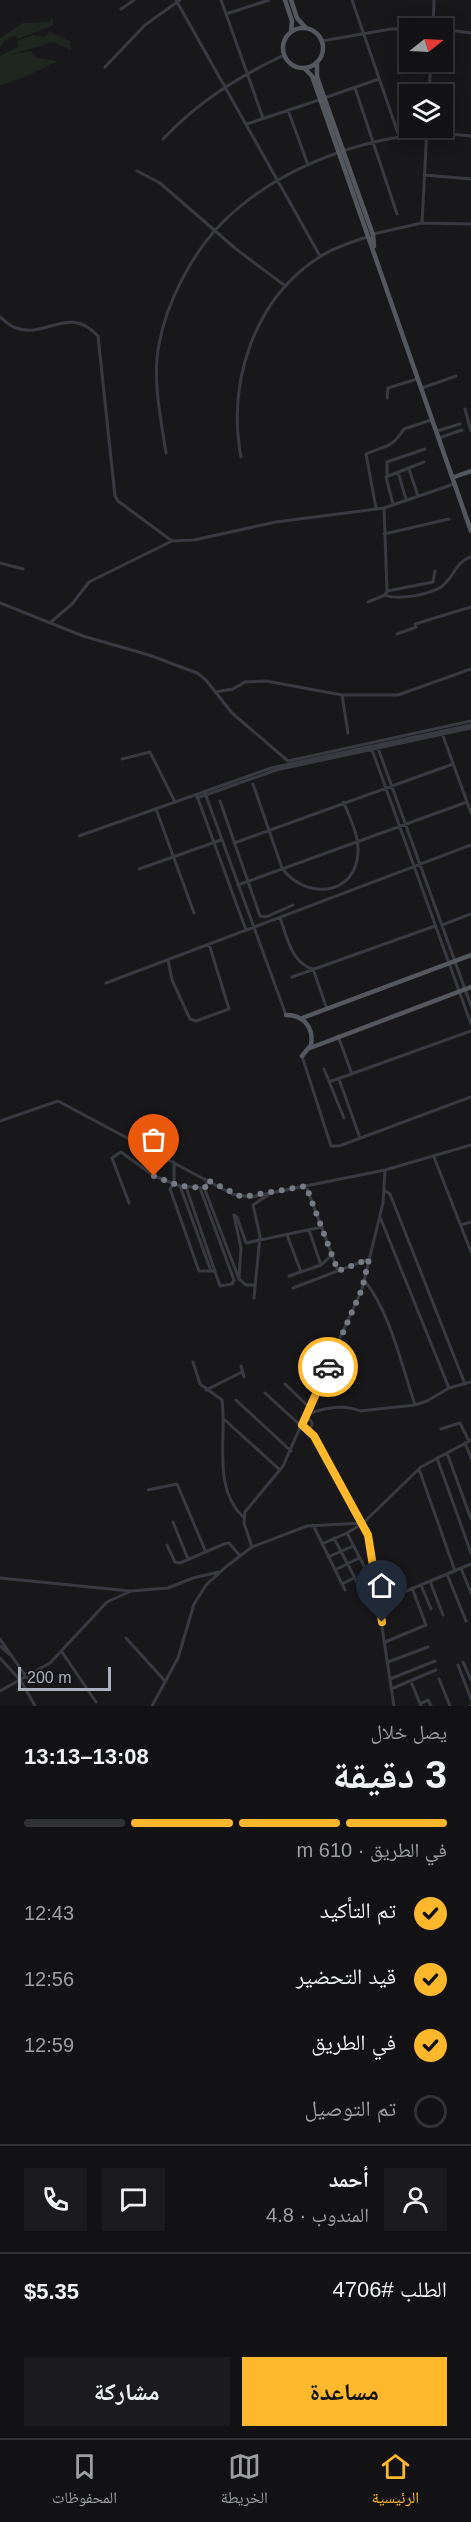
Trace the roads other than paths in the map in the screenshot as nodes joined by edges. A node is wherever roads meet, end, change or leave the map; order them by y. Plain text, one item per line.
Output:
1 (134, 0) edge
2 (221, 0) edge
3 (269, 0) edge
4 (285, 0) edge
5 (291, 0) edge
6 (352, 0) edge
7 (434, 0) edge
8 (178, 1) edge
9 (121, 9) dead end
10 (226, 14) junction
11 (434, 18) edge
12 (308, 28) junction
13 (399, 30) edge
14 (453, 31) edge
15 (291, 32) junction
16 (363, 33) junction
17 (471, 33) edge
18 (322, 41) junction
19 (285, 55) junction
20 (317, 62) junction
21 (105, 67) dead end
22 (304, 68) junction
23 (246, 73) junction
24 (380, 79) junction
25 (223, 86) junction
26 (355, 88) junction
27 (322, 99) junction
28 (288, 110) junction
29 (263, 118) junction
30 (247, 124) junction
31 (453, 135) edge
32 (399, 136) joint
33 (471, 136) edge
34 (426, 138) edge
35 (163, 139) dead end
36 (373, 142) junction
37 (341, 153) junction
38 (308, 165) junction
39 (137, 171) dead end
40 (424, 175) junction
41 (471, 179) edge
42 (280, 181) junction
43 (398, 214) dead end
44 (422, 223) junction
45 (471, 224) edge
46 (216, 230) junction
47 (370, 236) junction
48 (320, 256) junction
49 (285, 286) junction
50 (0, 317) edge
51 (456, 376) dead end
52 (419, 379) junction
53 (422, 388) junction
54 (387, 398) dead end
55 (465, 409) dead end
56 (433, 419) junction
57 (460, 424) dead end
58 (462, 430) dead end
59 (437, 431) junction
60 (471, 431) edge
61 (440, 438) junction
62 (425, 449) dead end
63 (166, 453) dead end
64 (241, 457) dead end
65 (424, 462) dead end
66 (409, 469) junction
67 (471, 471) edge
68 (398, 472) junction
69 (387, 476) junction
70 (454, 477) junction
71 (456, 483) junction
72 (418, 496) junction
73 (406, 500) junction
74 (393, 504) junction
75 (384, 508) junction
76 (376, 509) junction
77 (449, 519) dead end
78 (471, 531) edge
79 (384, 534) junction
80 (172, 541) junction
81 (471, 557) edge
82 (0, 563) edge
83 (23, 569) dead end
84 (435, 571) dead end
85 (386, 593) junction
86 (368, 602) dead end
87 (0, 603) edge
88 (471, 607) edge
89 (51, 622) junction
90 (397, 634) dead end
91 (471, 669) edge
92 (215, 692) junction
93 (342, 695) junction
94 (471, 725) edge
95 (348, 733) dead end
96 (442, 733) junction
97 (378, 747) junction
98 (372, 748) junction
99 (122, 759) dead end
100 (453, 764) junction
101 (253, 784) dead end
102 (386, 786) junction
103 (392, 786) junction
104 (205, 793) junction
105 (196, 796) junction
106 (220, 801) dead end
107 (175, 802) junction
108 (344, 802) junction
109 (467, 802) junction
110 (156, 809) junction
111 (471, 813) edge
112 (405, 824) junction
113 (400, 826) junction
114 (268, 830) junction
115 (79, 836) dead end
116 (221, 840) junction
117 (358, 841) junction
118 (213, 843) junction
119 (234, 843) junction
120 (471, 845) edge
121 (174, 857) junction
122 (420, 864) junction
123 (414, 866) junction
124 (139, 869) dead end
125 (282, 869) junction
126 (248, 882) junction
127 (238, 885) junction
128 (293, 905) dead end
129 (194, 913) dead end
130 (471, 914) edge
131 (280, 917) junction
132 (442, 925) junction
133 (436, 926) junction
134 (255, 927) junction
135 (246, 930) junction
136 (209, 944) junction
137 (471, 955) edge
138 (168, 959) junction
139 (452, 962) junction
140 (313, 969) junction
141 (292, 977) dead end
142 (106, 983) dead end
143 (471, 987) edge
144 (462, 990) junction
145 (471, 1006) edge
146 (327, 1009) junction
147 (286, 1015) joint
148 (302, 1018) junction
149 (471, 1024) edge
150 (471, 1031) edge
151 (338, 1036) junction
152 (310, 1048) junction
153 (302, 1056) joint
154 (324, 1069) dead end
155 (351, 1074) junction
156 (339, 1079) junction
157 (329, 1082) junction
158 (471, 1097) edge
159 (344, 1118) dead end
160 (0, 1121) edge
161 (360, 1138) junction
162 (471, 1145) edge
163 (434, 1157) junction
164 (174, 1162) junction
165 (385, 1170) junction
166 (207, 1180) junction
167 (174, 1183) junction
168 (180, 1186) junction
169 (306, 1186) junction
170 (186, 1187) junction
171 (200, 1188) junction
172 (205, 1188) junction
173 (384, 1190) junction
174 (270, 1194) junction
175 (129, 1203) dead end
176 (380, 1217) junction
177 (471, 1222) edge
178 (461, 1226) junction
179 (322, 1227) junction
180 (309, 1230) junction
181 (287, 1235) junction
182 (260, 1242) junction
183 (471, 1252) edge
184 (332, 1255) junction
185 (369, 1259) junction
186 (321, 1265) junction
187 (213, 1271) junction
188 (338, 1271) junction
189 (301, 1272) junction
190 (289, 1276) dead end
191 (239, 1279) junction
192 (364, 1280) junction
193 (255, 1285) junction
194 (293, 1288) dead end
195 (254, 1298) dead end
196 (193, 1362) dead end
197 (241, 1366) dead end
198 (242, 1372) junction
199 (244, 1377) dead end
200 (471, 1382) edge
201 (285, 1384) dead end
202 (465, 1384) junction
203 (449, 1388) junction
204 (206, 1390) junction
205 (265, 1393) dead end
206 (236, 1400) dead end
207 (309, 1405) junction
208 (415, 1405) junction
209 (310, 1413) junction
210 (225, 1420) junction
211 (311, 1420) junction
212 (302, 1423) junction
213 (312, 1425) junction
214 (306, 1429) junction
215 (441, 1429) dead end
216 (314, 1436) junction
217 (296, 1437) junction
218 (468, 1441) edge
219 (291, 1451) junction
220 (447, 1453) junction
221 (437, 1458) junction
222 (471, 1458) edge
223 (418, 1469) junction
224 (280, 1470) junction
225 (148, 1490) dead end
226 (243, 1517) junction
227 (471, 1519) edge
228 (172, 1522) dead end
229 (363, 1523) junction
230 (313, 1525) junction
231 (347, 1533) junction
232 (334, 1538) junction
233 (322, 1544) junction
234 (167, 1545) dead end
235 (353, 1546) junction
236 (252, 1547) junction
237 (205, 1550) junction
238 (341, 1551) junction
239 (471, 1553) edge
240 (240, 1556) junction
241 (328, 1557) junction
242 (359, 1558) junction
243 (188, 1560) junction
244 (347, 1564) junction
245 (471, 1564) edge
246 (364, 1566) dead end
247 (461, 1568) junction
248 (335, 1570) junction
249 (220, 1571) junction
250 (455, 1571) junction
251 (447, 1574) junction
252 (0, 1578) edge
253 (354, 1578) junction
254 (430, 1581) junction
255 (342, 1584) junction
256 (421, 1585) junction
257 (359, 1586) dead end
258 (412, 1588) junction
259 (345, 1590) dead end
260 (132, 1591) junction
261 (471, 1593) edge
262 (380, 1602) junction
263 (431, 1610) dead end
264 (443, 1615) dead end
265 (466, 1621) dead end
266 (126, 1638) dead end
267 (0, 1639) edge
268 (385, 1642) junction
269 (0, 1646) edge
270 (428, 1647) dead end
271 (62, 1652) junction
272 (12, 1656) junction
273 (0, 1658) edge
274 (435, 1661) dead end
275 (388, 1662) junction
276 (464, 1662) dead end
277 (458, 1665) dead end
278 (436, 1670) dead end
279 (27, 1678) junction
280 (390, 1679) junction
281 (439, 1679) dead end
282 (471, 1680) edge
283 (21, 1681) junction
284 (165, 1681) junction
285 (412, 1684) dead end
286 (391, 1689) junction
287 (0, 1691) edge
288 (471, 1699) edge
289 (96, 1702) dead end
290 (421, 1705) edge
291 (35, 1706) edge
292 (152, 1706) edge
293 (394, 1706) edge
294 (431, 1706) edge
295 (450, 1706) edge

1 - 9 street
2 - 10 street
3 - 10 street
4 - 15 main road
5 - 12 main road
6 - 16 street
7 - 11 street
8 - 21 street
8 - 25 street
10 - 23 street
12 - 15 main road
12 - 18 main road
13 - 16 street
14 - 17 street
15 - 19 main road
16 - 18 street
16 - 24 street
18 - 20 main road
19 - 22 main road
19 - 23 street
20 - 22 main road
20 - 27 main road
22 - 27 main road
23 - 25 street
23 - 29 street
24 - 26 street
24 - 32 street
25 - 30 street
25 - 35 street
26 - 27 street
26 - 36 street
27 - 28 street
27 - 37 main road
28 - 29 street
28 - 38 street
29 - 30 street
30 - 42 street
31 - 33 street
32 - 36 street
34 - 40 street
36 - 37 street
36 - 43 street
37 - 38 street
37 - 47 main road
38 - 42 street
39 - 46 street
40 - 41 street
40 - 44 street
42 - 46 street
42 - 48 street
44 - 45 street
44 - 47 street
46 - 49 street
46 - 63 street
47 - 48 street
47 - 52 main road
48 - 49 street
49 - 64 street
50 - 80 street
51 - 53 street
52 - 53 main road
52 - 54 street
53 - 56 main road
55 - 60 street
56 - 59 main road
56 - 76 street
57 - 59 street
58 - 61 street
59 - 61 main road
61 - 70 main road
62 - 69 street
65 - 66 street
66 - 68 street
66 - 72 street
67 - 70 main road
68 - 69 street
68 - 73 street
69 - 74 street
70 - 71 main road
71 - 72 street
71 - 78 main road
72 - 73 street
73 - 74 street
74 - 75 street
75 - 76 street
75 - 79 street
76 - 80 street
77 - 79 street
79 - 85 street
80 - 89 street
81 - 85 street
82 - 83 street
84 - 85 street
85 - 86 street
87 - 89 street
88 - 90 street
89 - 92 street
91 - 93 street
92 - 93 street
92 - 94 street
93 - 95 street
94 - 96 street
96 - 97 street
96 - 100 street
97 - 98 street
97 - 103 street
98 - 102 street
98 - 104 street
99 - 107 street
100 - 103 street
100 - 109 street
101 - 114 street
102 - 103 street
102 - 108 street
102 - 113 street
103 - 112 street
104 - 105 street
104 - 116 street
105 - 107 street
105 - 118 street
106 - 119 street
107 - 110 street
108 - 114 street
108 - 117 street
109 - 111 street
109 - 112 street
110 - 115 street
110 - 121 street
112 - 113 street
112 - 122 street
113 - 117 street
113 - 123 street
114 - 119 street
114 - 125 street
116 - 118 street
116 - 127 street
117 - 125 street
117 - 125 street
118 - 121 street
118 - 135 street
119 - 126 street
120 - 122 street
121 - 124 street
121 - 129 street
122 - 123 street
122 - 132 street
123 - 131 street
123 - 133 street
125 - 126 street
126 - 127 street
126 - 128 street
127 - 134 street
130 - 132 street
131 - 134 street
131 - 140 street
132 - 133 street
132 - 139 street
133 - 139 street
133 - 140 street
134 - 135 street
134 - 147 street
135 - 136 street
136 - 138 street
136 - 138 street
137 - 139 main road
138 - 142 street
139 - 144 street
139 - 146 main road
140 - 141 street
140 - 146 street
143 - 144 main road
144 - 145 street
144 - 149 street
144 - 151 main road
146 - 148 main road
147 - 148 main road
148 - 152 main road
150 - 155 street
151 - 152 main road
151 - 155 street
152 - 153 main road
153 - 161 street
154 - 157 street
155 - 156 street
156 - 157 street
156 - 161 street
157 - 159 street
158 - 161 street
160 - 164 street
162 - 163 street
163 - 165 street
163 - 178 street
164 - 166 street
164 - 167 street
165 - 169 street
165 - 173 street
166 - 172 street
166 - 174 street
167 - 168 street
167 - 175 street
167 - 187 street
168 - 170 street
168 - 187 street
169 - 174 street
169 - 179 street
170 - 171 street
170 - 187 street
171 - 172 street
171 - 187 street
172 - 191 street
173 - 176 street
173 - 202 street
174 - 182 street
176 - 185 street
176 - 203 street
177 - 178 street
178 - 183 street
179 - 180 street
179 - 184 street
180 - 181 street
180 - 186 street
181 - 182 street
181 - 189 street
182 - 191 street
182 - 193 street
184 - 186 street
184 - 188 street
185 - 188 street
185 - 192 street
186 - 189 street
188 - 194 street
189 - 190 street
191 - 193 street
192 - 207 street
192 - 208 street
193 - 195 street
196 - 204 street
197 - 198 street
198 - 199 street
198 - 204 street
200 - 202 street
201 - 207 street
202 - 203 street
203 - 208 street
204 - 210 street
205 - 212 street
206 - 219 street
207 - 209 street
207 - 212 street
208 - 209 street
209 - 211 street
210 - 224 street
210 - 226 street
211 - 212 street
211 - 213 street
212 - 214 street
212 - 217 street
213 - 214 street
213 - 216 street
214 - 216 street
214 - 217 street
215 - 218 street
216 - 229 street
217 - 219 street
218 - 220 street
218 - 222 street
219 - 224 street
220 - 221 street
220 - 227 street
221 - 223 street
221 - 239 street
223 - 229 street
223 - 250 street
224 - 226 street
225 - 237 street
226 - 236 street
228 - 243 street
229 - 230 street
229 - 231 street
229 - 262 street
230 - 233 street
230 - 236 street
231 - 232 street
231 - 235 street
232 - 233 street
232 - 238 street
233 - 241 street
234 - 243 street
235 - 238 street
235 - 242 street
236 - 240 street
237 - 240 street
237 - 243 street
238 - 241 street
238 - 244 street
240 - 249 street
241 - 248 street
242 - 244 street
242 - 246 street
244 - 248 street
244 - 253 street
245 - 247 street
247 - 250 street
247 - 261 street
248 - 255 street
249 - 260 street
249 - 284 street
250 - 251 street
251 - 254 street
251 - 265 street
252 - 260 street
253 - 255 street
253 - 257 street
254 - 256 street
254 - 264 street
255 - 259 street
256 - 258 street
256 - 263 street
258 - 262 street
258 - 268 street
260 - 271 street
262 - 268 street
266 - 284 street
267 - 272 street
268 - 275 street
269 - 272 street
270 - 275 street
271 - 279 street
271 - 289 street
272 - 279 street
273 - 283 street
274 - 280 street
275 - 280 street
276 - 282 street
277 - 288 street
278 - 286 street
279 - 283 street
280 - 286 street
281 - 295 street
283 - 287 street
283 - 291 street
284 - 292 street
285 - 290 street
286 - 293 street
290 - 294 street

